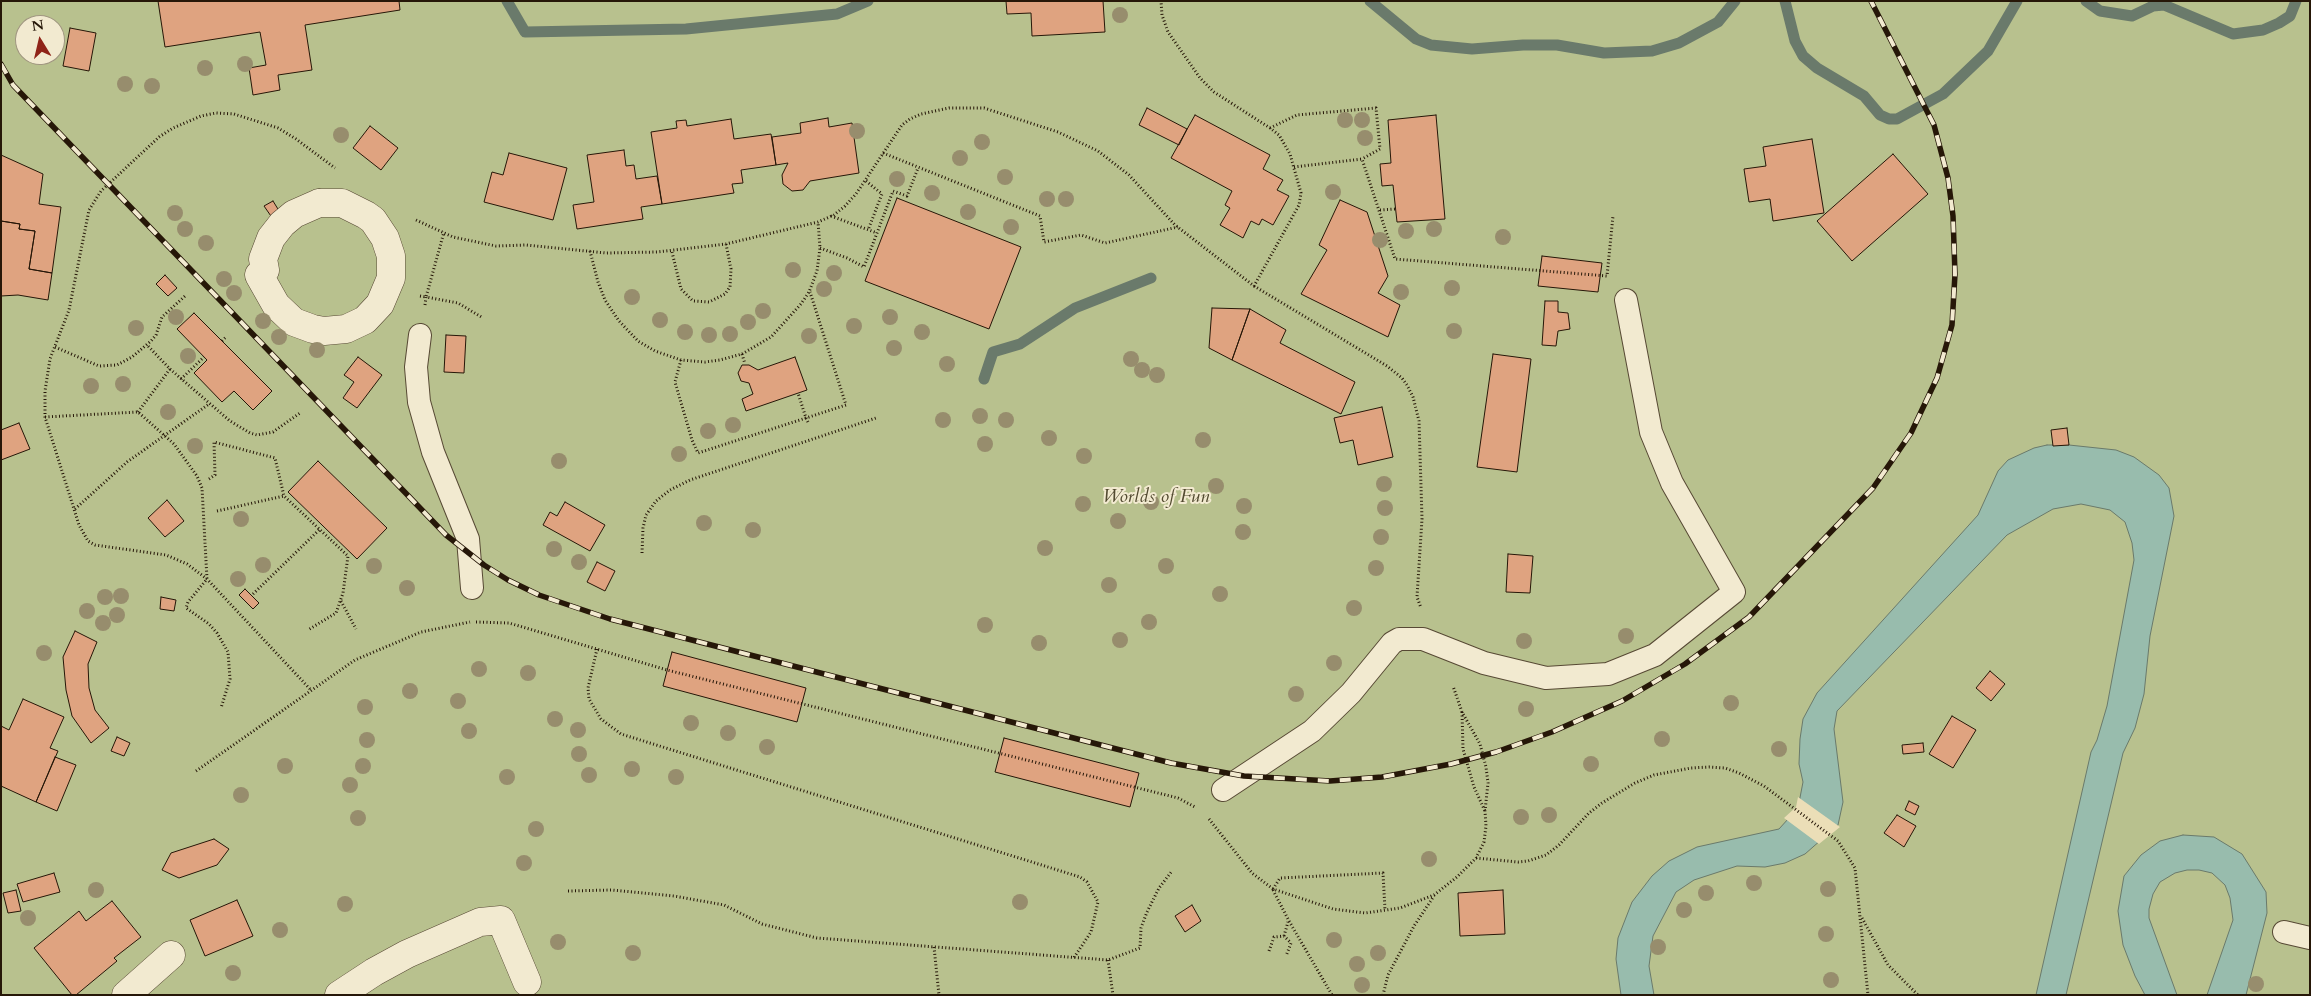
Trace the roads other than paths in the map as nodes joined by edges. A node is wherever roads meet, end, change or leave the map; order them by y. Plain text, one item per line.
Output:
1 (271, 238) joint
2 (1626, 300) dead end
3 (420, 336) dead end
4 (472, 588) dead end
5 (1223, 790) dead end
6 (2284, 932) dead end
7 (2310, 938) edge
8 (171, 956) dead end
9 (527, 982) dead end
10 (126, 995) edge
11 (339, 995) edge

1 - 1 street
2 - 5 lane
3 - 4 lane
6 - 7 lane
8 - 10 street
9 - 11 street

